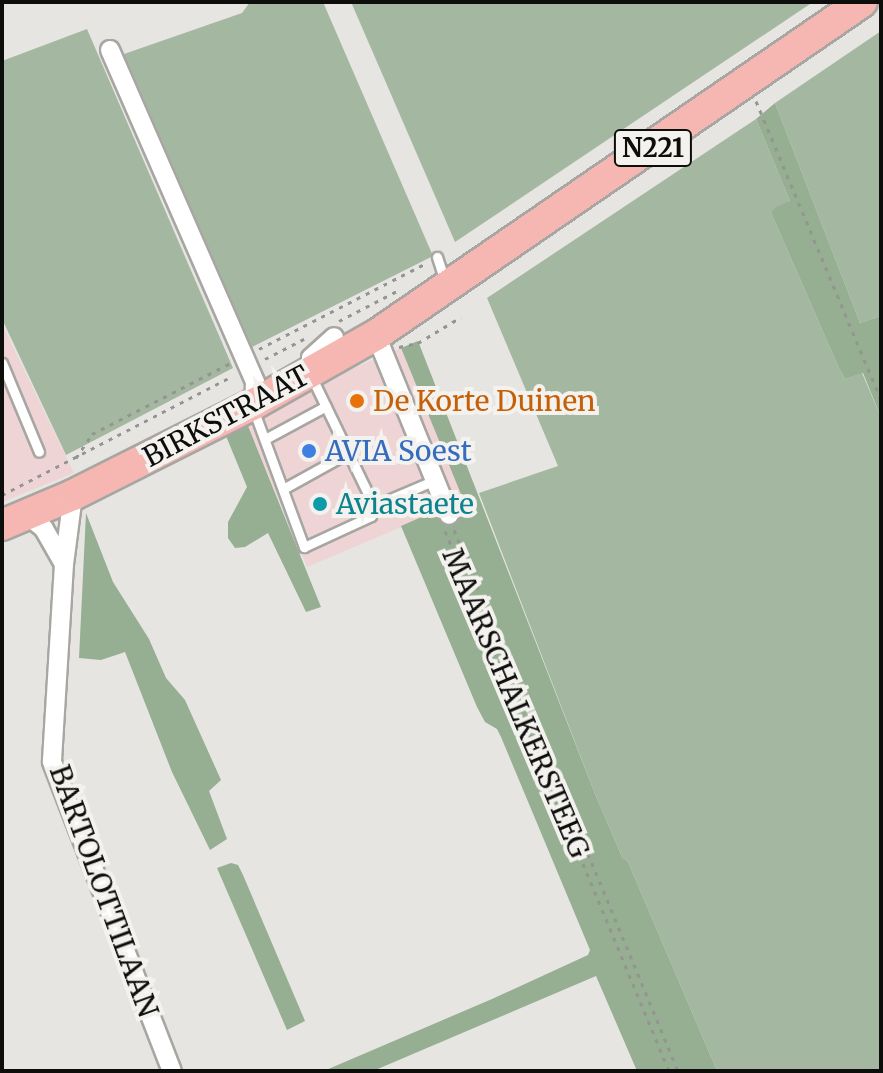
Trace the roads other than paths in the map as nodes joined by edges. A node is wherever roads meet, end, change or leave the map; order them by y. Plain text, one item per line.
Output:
1 (862, 2) edge
2 (110, 50) dead end
3 (441, 277) junction
4 (377, 330) junction
5 (2, 363) edge
6 (302, 373) junction
7 (253, 392) junction
8 (326, 406) junction
9 (265, 439) junction
10 (39, 452) dead end
11 (348, 453) junction
12 (435, 480) junction
13 (283, 489) junction
14 (73, 495) junction
15 (374, 506) junction
16 (10, 517) edge
17 (450, 518) road end
18 (64, 564) junction
19 (172, 1071) edge

1 - 3 main road, BIRKSTRAAT / N221
2 - 7 street
3 - 4 main road, BIRKSTRAAT / N221
3 - 6 main road, BIRKSTRAAT / N221
4 - 6 main road, BIRKSTRAAT / N221
4 - 12 street, MAARSCHALKERSTEEG
5 - 10 lane
6 - 7 main road, BIRKSTRAAT / N221
6 - 8 lane
7 - 9 lane
7 - 14 main road, BIRKSTRAAT / N221
7 - 16 main road, BIRKSTRAAT / N221
8 - 9 lane
8 - 11 lane
9 - 13 lane
11 - 13 lane
11 - 15 lane
12 - 15 lane
12 - 17 street, MAARSCHALKERSTEEG
13 - 15 lane
14 - 16 main road, BIRKSTRAAT / N221
14 - 18 street, BARTOLOTTILAAN
16 - 18 street
18 - 19 street, BARTOLOTTILAAN

